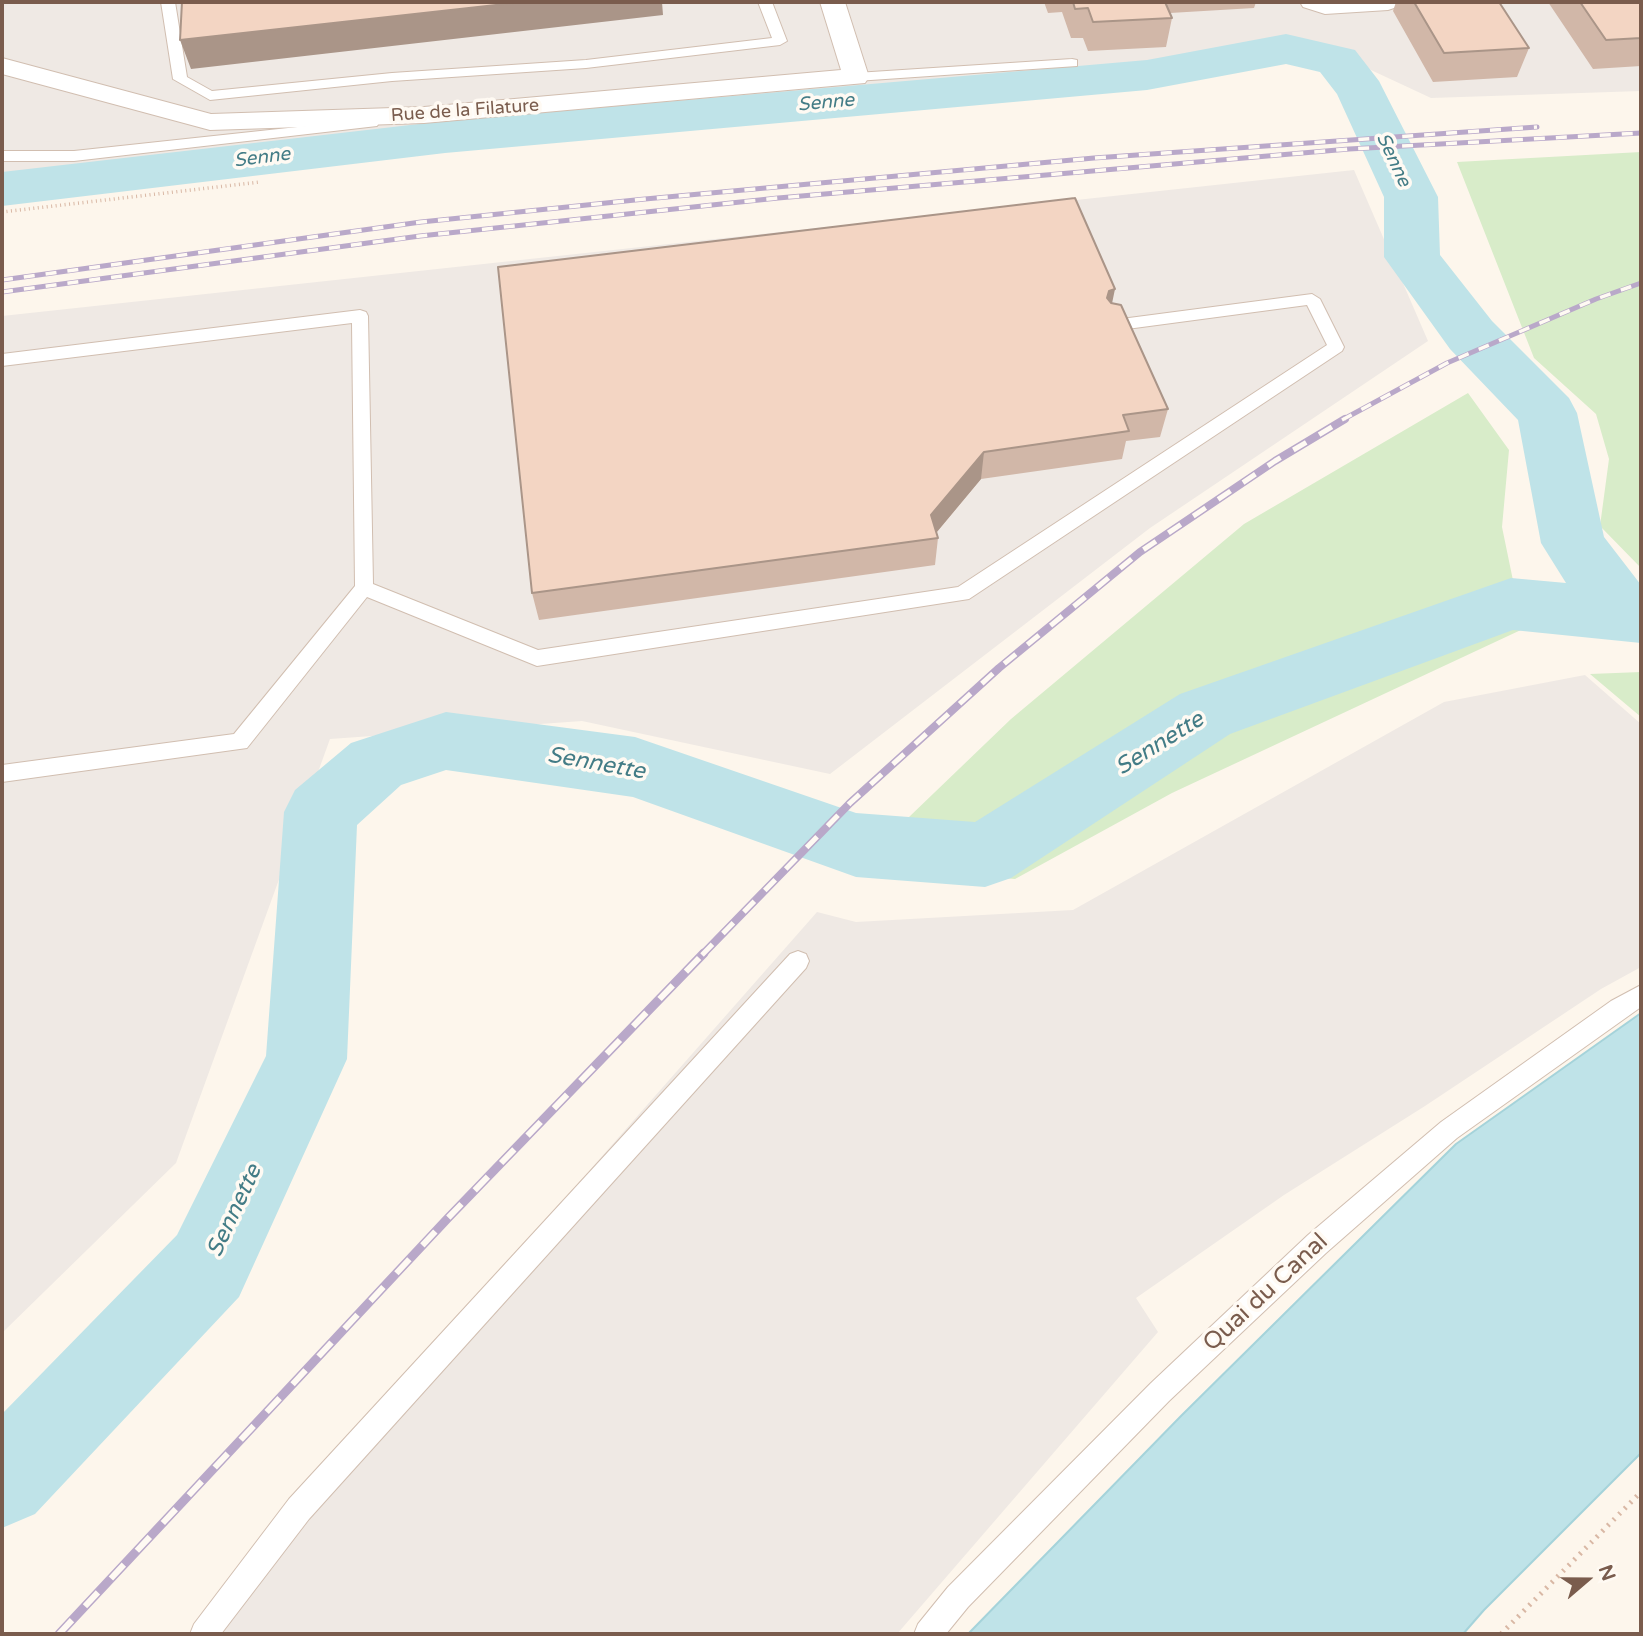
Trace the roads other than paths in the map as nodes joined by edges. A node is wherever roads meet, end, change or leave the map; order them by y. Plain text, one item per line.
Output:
1 (168, 2) edge
2 (765, 2) edge
3 (832, 2) edge
4 (1312, 2) edge
5 (1388, 2) edge
6 (1072, 63) dead end
7 (2, 66) edge
8 (856, 77) junction
9 (424, 116) junction
10 (2, 156) edge
11 (1112, 325) edge
12 (2, 360) edge
13 (364, 587) junction
14 (2, 774) edge
15 (798, 961) dead end
16 (1641, 995) edge
17 (204, 1634) edge
18 (928, 1634) edge

1 - 2 lane
3 - 8 street
4 - 5 street
6 - 8 lane
7 - 9 street, Rue de la Filature
8 - 9 street, Rue de la Filature
9 - 10 lane
11 - 13 lane
12 - 13 lane
13 - 14 lane
15 - 17 lane
16 - 18 lane, Quai du Canal

